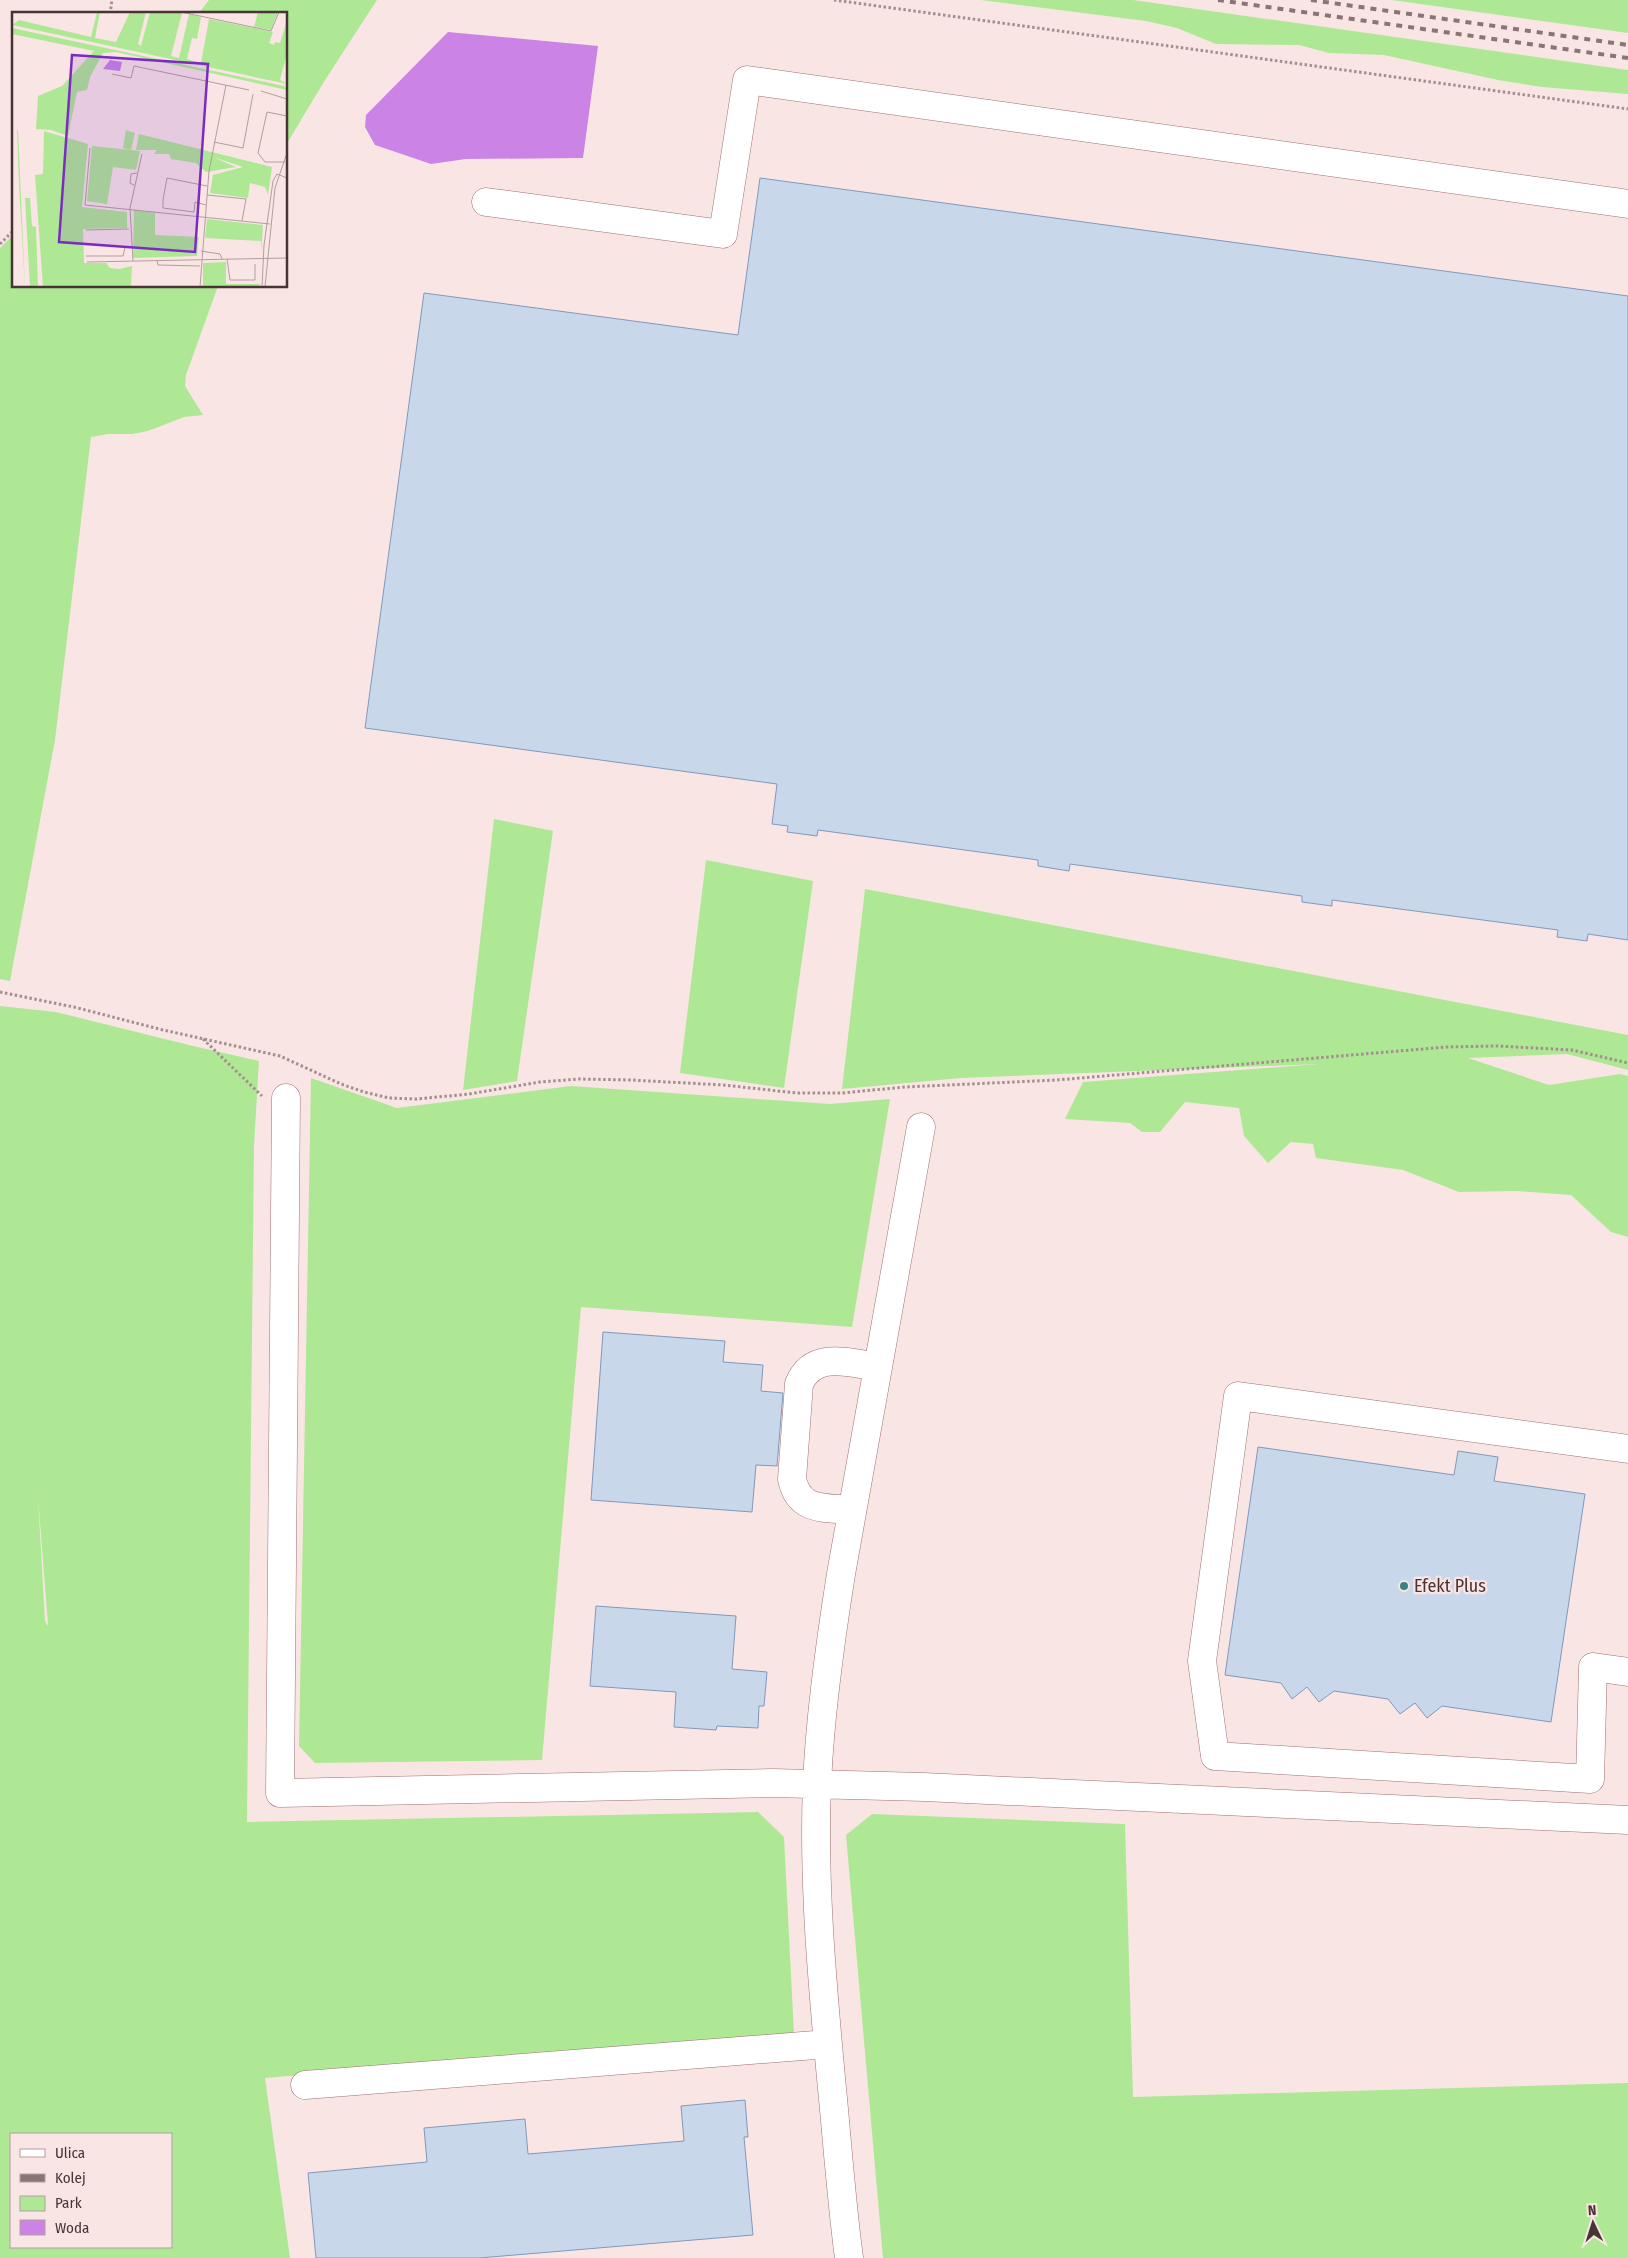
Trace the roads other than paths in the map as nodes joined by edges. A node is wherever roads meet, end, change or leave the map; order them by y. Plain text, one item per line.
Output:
1 (486, 202) dead end
2 (1628, 204) edge
3 (286, 1104) road end
4 (921, 1127) dead end
5 (878, 1367) junction
6 (1628, 1449) edge
7 (852, 1510) junction
8 (1628, 1672) edge
9 (817, 1784) junction
10 (1628, 1820) edge
11 (828, 2044) junction
12 (305, 2085) dead end
13 (849, 2258) edge

1 - 2 street
3 - 9 street
4 - 5 street
5 - 7 street
5 - 7 street
6 - 8 street
7 - 9 street
9 - 10 street
9 - 11 street
11 - 12 street
11 - 13 street

